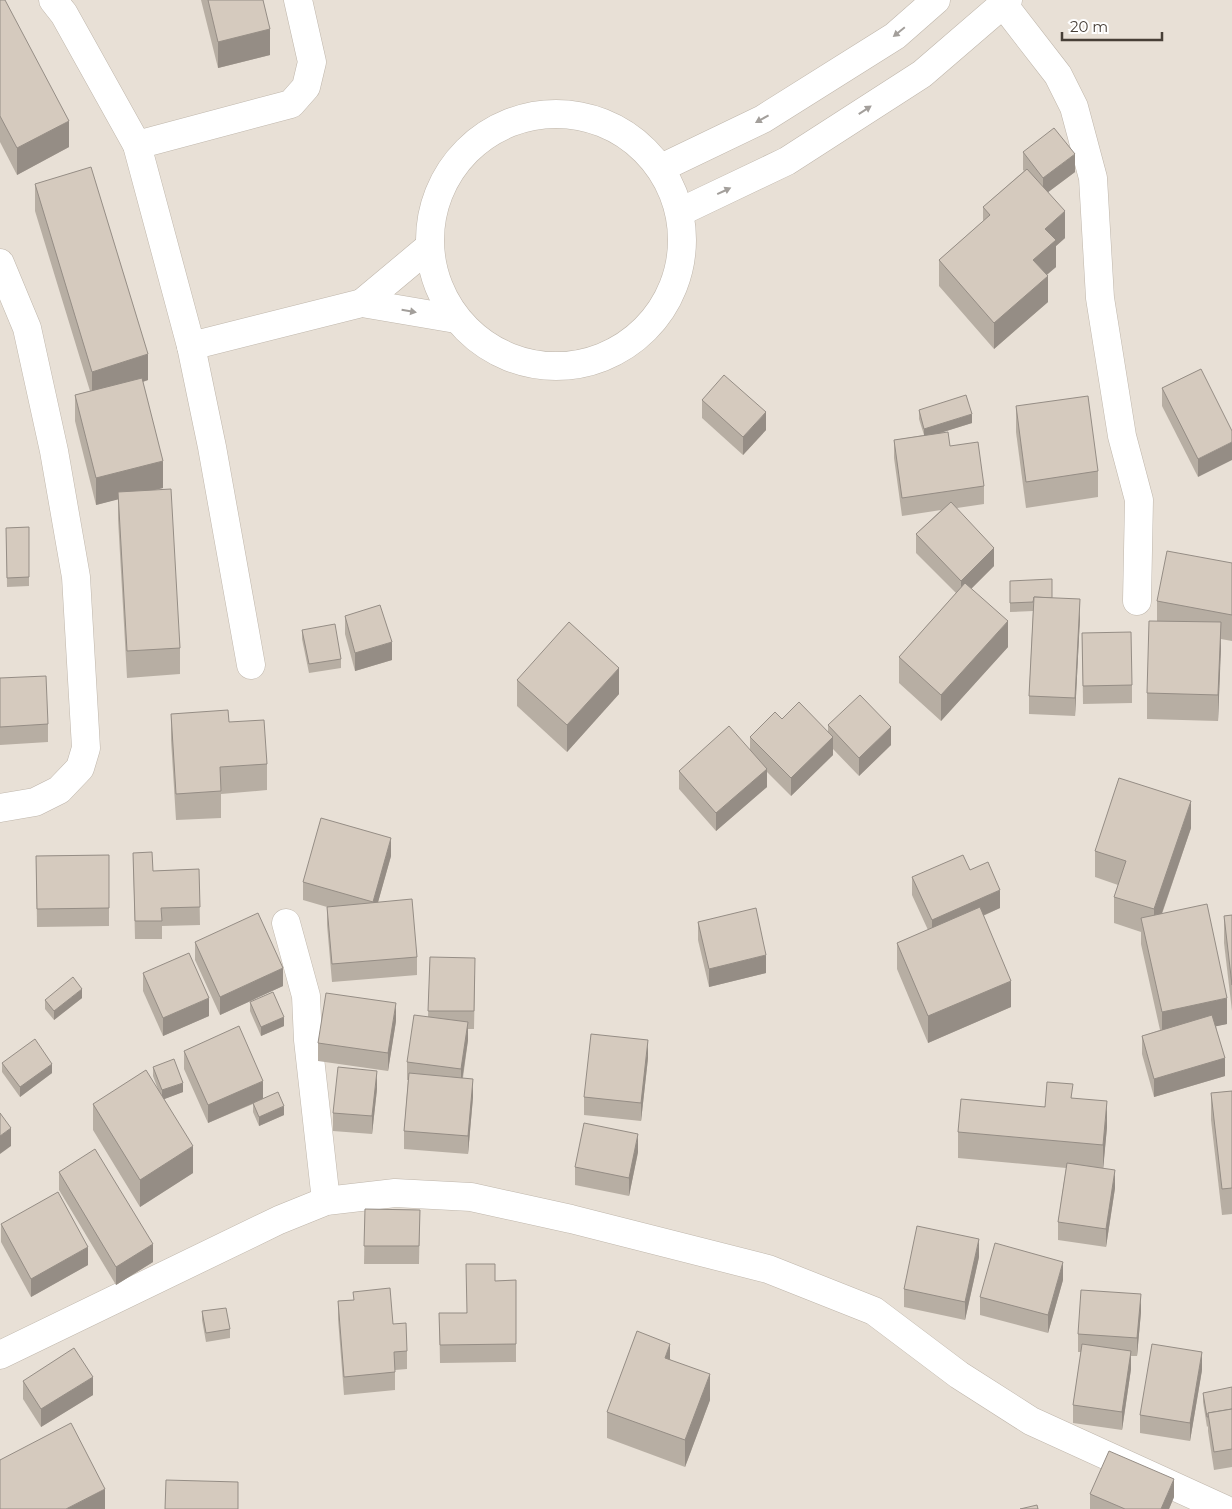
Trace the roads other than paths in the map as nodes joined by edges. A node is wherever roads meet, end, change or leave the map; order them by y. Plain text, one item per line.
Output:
1 (53, 0) edge
2 (298, 0) edge
3 (936, 0) edge
4 (1006, 2) edge
5 (136, 145) junction
6 (661, 168) junction
7 (680, 212) junction
8 (429, 247) junction
9 (0, 263) edge
10 (362, 303) junction
11 (456, 319) junction
12 (190, 346) junction
13 (1137, 601) dead end
14 (251, 665) dead end
15 (0, 808) edge
16 (286, 923) dead end
17 (326, 1200) junction
18 (0, 1355) edge
19 (1224, 1509) edge

1 - 5 street
2 - 5 street
3 -> 6 street
7 -> 4 street
4 - 13 street
5 - 12 street
6 - 7 street
6 - 8 street
7 - 11 street
8 - 10 street
8 - 11 street
9 - 15 street
10 -> 11 street
10 - 12 street
12 - 14 street
16 - 17 street
17 - 18 street
17 - 19 street

